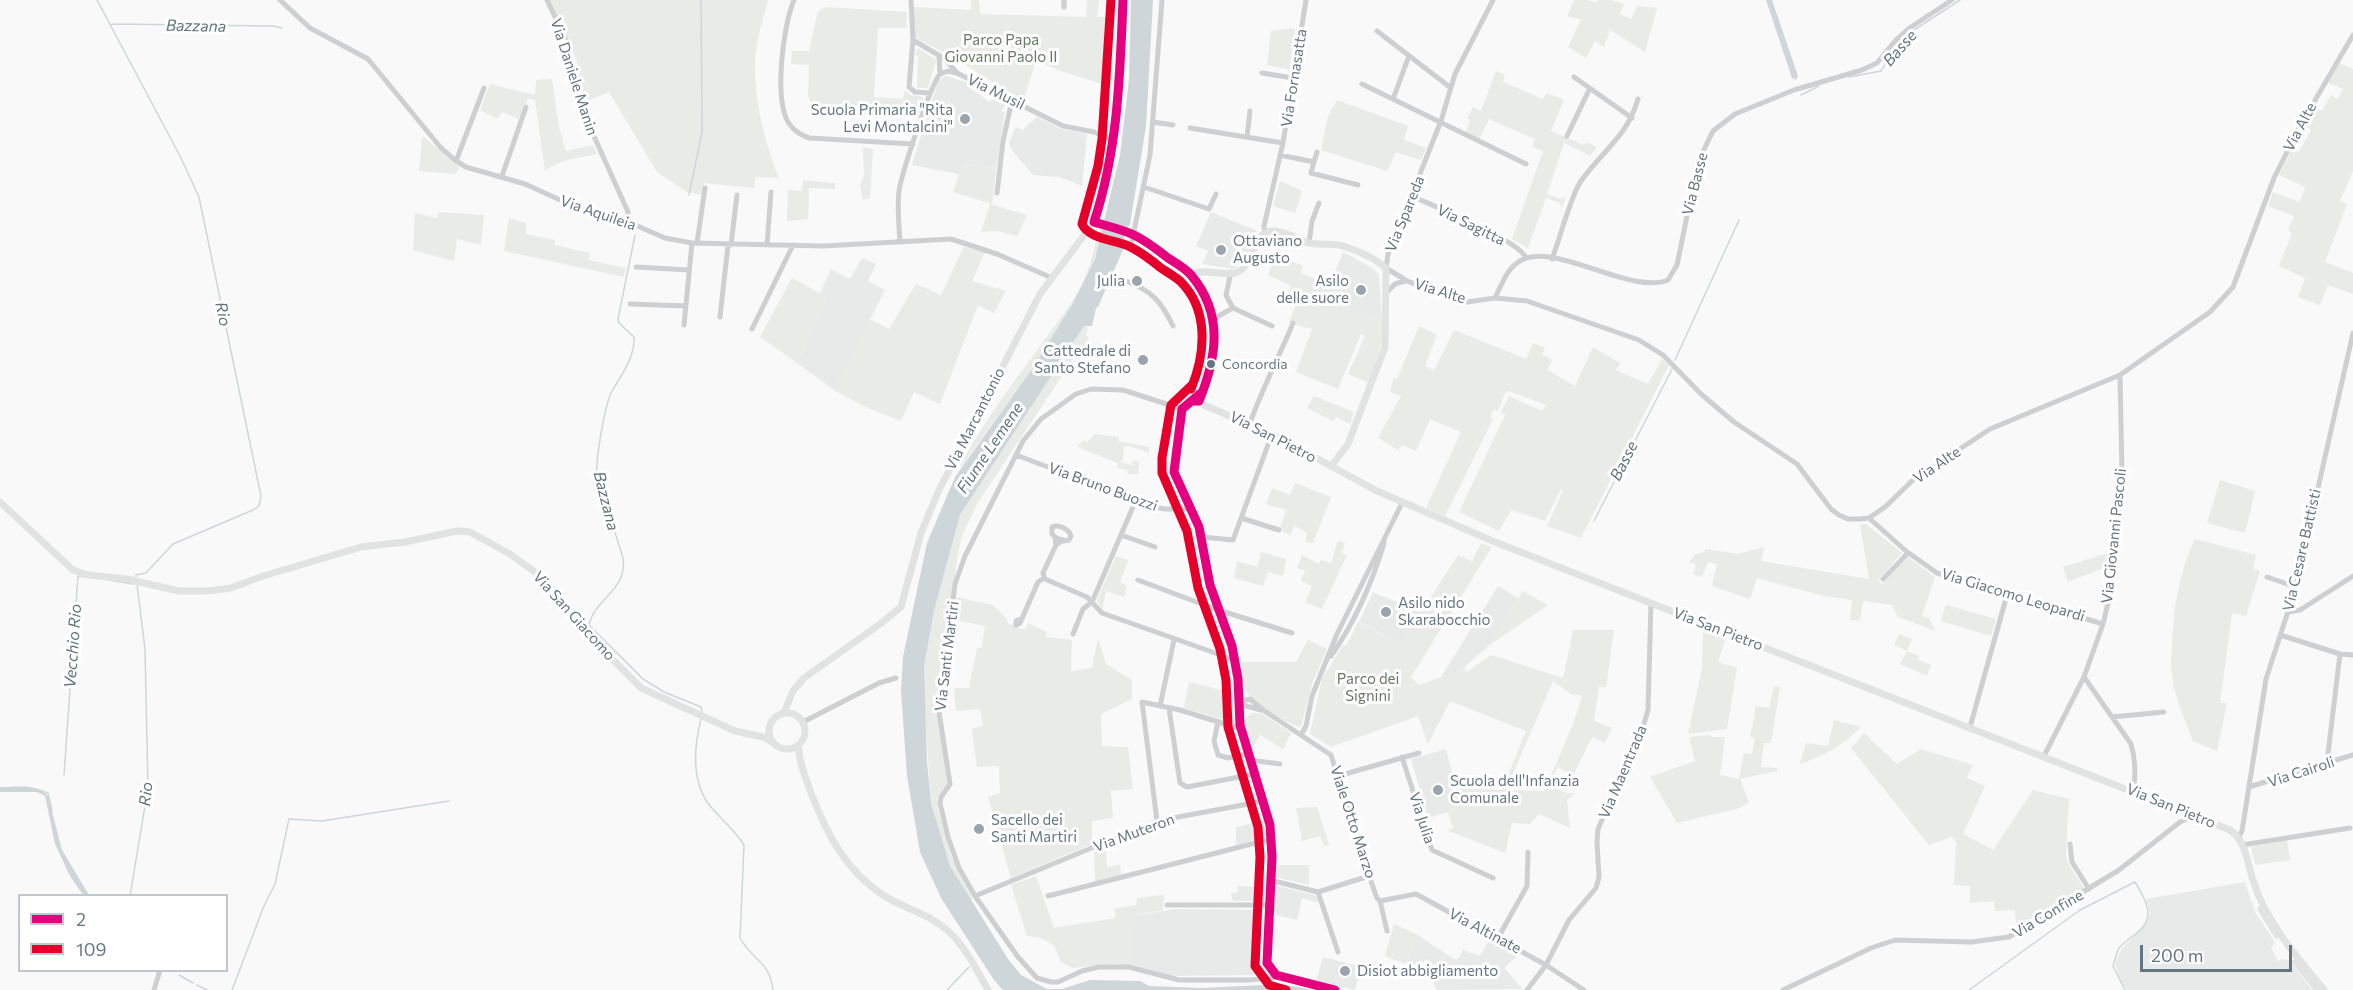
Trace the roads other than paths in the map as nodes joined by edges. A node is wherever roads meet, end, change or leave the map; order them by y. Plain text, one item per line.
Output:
1 (280, 0) edge
2 (547, 0) edge
3 (794, 0) edge
4 (911, 0) edge
5 (1064, 0) edge
6 (1123, 0) edge
7 (1162, 0) edge
8 (1306, 0) edge
9 (1493, 0) edge
10 (1952, 0) edge
11 (1064, 8) dead end
12 (1377, 31) dead end
13 (2353, 35) edge
14 (913, 40) junction
15 (939, 56) junction
16 (1408, 56) junction
17 (957, 73) junction
18 (1262, 73) dead end
19 (940, 74) junction
20 (1574, 77) dead end
21 (1293, 78) junction
22 (1362, 84) dead end
23 (484, 88) dead end
24 (1451, 88) junction
25 (1589, 90) junction
26 (930, 93) junction
27 (1393, 99) junction
28 (1638, 99) dead end
29 (1012, 100) junction
30 (526, 107) dead end
31 (1250, 111) dead end
32 (1632, 118) junction
33 (1442, 121) junction
34 (1154, 122) junction
35 (1173, 125) dead end
36 (1190, 128) dead end
37 (1567, 136) dead end
38 (1247, 137) junction
39 (1114, 140) junction
40 (1283, 143) junction
41 (913, 144) junction
42 (1317, 152) dead end
43 (1280, 155) junction
44 (456, 161) junction
45 (1314, 162) junction
46 (1526, 164) dead end
47 (502, 176) junction
48 (1358, 185) dead end
49 (1144, 187) junction
50 (705, 188) dead end
51 (771, 192) dead end
52 (997, 193) dead end
53 (1216, 194) dead end
54 (737, 195) dead end
55 (1412, 196) junction
56 (1320, 202) dead end
57 (627, 220) junction
58 (1094, 222) junction
59 (1130, 233) junction
60 (1264, 233) junction
61 (900, 242) junction
62 (694, 243) junction
63 (1309, 243) junction
64 (729, 245) junction
65 (767, 245) junction
66 (793, 245) junction
67 (1131, 245) dead end
68 (1526, 258) junction
69 (1552, 259) junction
70 (636, 267) dead end
71 (1386, 268) junction
72 (689, 270) junction
73 (1231, 272) junction
74 (1190, 274) junction
75 (1052, 278) junction
76 (1407, 281) junction
77 (1126, 282) dead end
78 (1387, 292) junction
79 (1495, 298) junction
80 (630, 304) dead end
81 (686, 306) junction
82 (1233, 308) junction
83 (720, 317) dead end
84 (1213, 319) junction
85 (1293, 323) dead end
86 (684, 325) dead end
87 (1173, 326) dead end
88 (1272, 326) dead end
89 (752, 329) dead end
90 (2353, 333) edge
91 (2120, 375) junction
92 (1196, 399) junction
93 (1182, 409) junction
94 (1250, 423) junction
95 (1272, 434) junction
96 (1016, 455) junction
97 (1332, 465) junction
98 (1136, 500) junction
99 (0, 502) edge
100 (1402, 503) junction
101 (1192, 508) junction
102 (1240, 518) junction
103 (1869, 518) junction
104 (1279, 530) dead end
105 (1121, 535) junction
106 (1055, 537) junction
107 (1202, 537) junction
108 (1062, 540) junction
109 (1056, 545) junction
110 (1155, 547) dead end
111 (1908, 553) junction
112 (2353, 576) edge
113 (2266, 577) dead end
114 (1044, 578) junction
115 (1883, 579) dead end
116 (1138, 580) dead end
117 (2296, 587) junction
118 (2007, 595) junction
119 (1092, 602) junction
120 (1651, 603) junction
121 (1219, 610) junction
122 (2288, 612) junction
123 (1022, 618) dead end
124 (2103, 624) junction
125 (1292, 633) dead end
126 (1073, 634) dead end
127 (2280, 635) junction
128 (1174, 640) junction
129 (2340, 654) junction
130 (2353, 656) edge
131 (1235, 660) junction
132 (2084, 677) junction
133 (896, 678) dead end
134 (1238, 684) junction
135 (793, 691) junction
136 (1250, 699) junction
137 (1238, 702) junction
138 (1160, 706) junction
139 (1251, 707) junction
140 (1169, 708) junction
141 (1263, 710) junction
142 (2164, 711) dead end
143 (784, 712) junction
144 (794, 714) junction
145 (2112, 717) junction
146 (1239, 719) junction
147 (803, 722) junction
148 (1218, 722) junction
149 (769, 726) junction
150 (1970, 727) junction
151 (1241, 729) junction
152 (756, 735) junction
153 (1301, 735) junction
154 (772, 742) junction
155 (798, 745) junction
156 (787, 749) junction
157 (1419, 753) dead end
158 (2353, 755) edge
159 (2044, 756) junction
160 (1249, 757) junction
161 (1402, 757) junction
162 (799, 761) junction
163 (2327, 762) junction
164 (1280, 764) dead end
165 (1255, 774) junction
166 (1338, 776) junction
167 (2249, 787) junction
168 (2134, 791) junction
169 (1264, 801) junction
170 (2191, 814) junction
171 (1157, 821) junction
172 (2350, 828) dead end
173 (2239, 837) junction
174 (1271, 839) junction
175 (2070, 844) dead end
176 (2242, 844) junction
177 (1528, 852) dead end
178 (1369, 876) junction
179 (1492, 878) dead end
180 (1270, 880) junction
181 (2253, 882) junction
182 (2089, 889) junction
183 (1318, 892) junction
184 (975, 896) junction
185 (1048, 896) dead end
186 (1380, 901) junction
187 (1167, 905) dead end
188 (1269, 905) junction
189 (1387, 931) dead end
190 (1498, 938) junction
191 (1338, 952) dead end
192 (1546, 965) junction
193 (159, 972) edge
194 (1280, 977) junction
195 (154, 990) edge
196 (988, 990) edge
197 (1335, 990) edge
198 (1527, 990) edge
199 (1584, 990) edge
200 (1783, 990) edge
201 (2318, 990) edge
202 (2324, 990) edge

1 - 44 street, Via Aquileia
2 - 57 street, Via Daniele Manin
3 - 41 street
4 - 14 street
5 - 11 street
6 - 39 street, Via Marcantonio
7 - 34 street
8 - 21 street, Via Fornasatta
9 - 24 street, Via Spareda
10 - 69 street, Via Basse
12 - 16 street
13 - 91 street, Via Alte
14 - 15 street
14 - 26 street
15 - 17 street
15 - 19 street
16 - 24 street
16 - 27 street
17 - 19 street, Via Musil
17 - 29 street, Via Musil
18 - 21 street
19 - 26 street
20 - 25 street
21 - 40 street, Via Fornasatta
22 - 27 street
23 - 44 street
24 - 33 street, Via Spareda
25 - 32 street
25 - 37 street
26 - 41 street
27 - 33 street
28 - 32 street
29 - 39 street, Via Musil
29 - 52 street
30 - 47 street
31 - 38 street
32 - 69 street
33 - 46 street
33 - 55 street, Via Spareda
34 - 35 street
34 - 49 street
36 - 38 street
38 - 40 street
39 - 58 street, Via Marcantonio
40 - 43 street, Via Fornasatta
41 - 61 street
42 - 45 street
43 - 45 street
43 - 60 street, Via Fornasatta
44 - 47 street, Via Aquileia
45 - 48 street
47 - 57 street, Via Aquileia
49 - 53 street
49 - 59 street
50 - 62 street
51 - 65 street
54 - 64 street
55 - 68 street, Via Sagitta
55 - 71 street, Via Spareda
56 - 63 street
57 - 62 street, Via Aquileia
58 - 59 street
58 - 75 street, Via Marcantonio
59 - 67 street
59 - 74 street
60 - 63 street
60 - 73 street
61 - 66 street, Via Aquileia
61 - 75 street, Via Aquileia
62 - 64 street, Via Aquileia
62 - 72 street
63 - 71 street
64 - 65 street, Via Aquileia
64 - 83 street
65 - 66 street, Via Aquileia
66 - 89 street
68 - 69 street, Via Basse
68 - 79 street
70 - 72 street
71 - 76 street, Via Alte
71 - 78 street, Via Spareda
72 - 81 street
73 - 74 street
73 - 82 street
74 - 84 street
75 - 135 street, Via Marcantonio
76 - 78 street, Via Alte
76 - 79 street, Via Alte
77 - 87 street
78 - 97 street, Via Spareda
79 - 103 street, Via Alte
80 - 81 street
81 - 86 street
82 - 84 street
82 - 88 street
84 - 92 street
85 - 94 street
90 - 117 street, Via Cesare Battisti
91 - 103 street, Via Alte
91 - 124 street, Via Giovanni Pascoli
92 - 93 street
92 - 94 street, Via San Pietro
93 - 96 street, Via Santi Martiri
93 - 101 street
94 - 95 street, Via San Pietro
95 - 97 street, Via San Pietro
95 - 102 street
96 - 98 street, Via Bruno Buozzi
96 - 184 street, Via Santi Martiri
97 - 100 street, Via San Pietro
98 - 101 street, Via Bruno Buozzi
98 - 105 street
99 - 152 street, Via San Giacomo
100 - 120 street, Via San Pietro
100 - 153 street
101 - 107 street
102 - 104 street
102 - 107 street
103 - 111 street, Via Giacomo Leopardi
105 - 110 street
105 - 119 street
106 - 108 street
106 - 108 street
106 - 109 street
107 - 121 street
108 - 109 street
109 - 114 street
111 - 115 street
111 - 118 street, Via Giacomo Leopardi
112 - 122 street
113 - 117 street
114 - 119 street
114 - 123 street
116 - 121 street
117 - 122 street, Via Cesare Battisti
118 - 124 street, Via Giacomo Leopardi
118 - 150 street
119 - 126 street
119 - 128 street
120 - 150 street, Via San Pietro
120 - 192 street, Via Maentrada
121 - 125 street
121 - 131 street
122 - 127 street, Via Cesare Battisti
124 - 132 street, Via Giovanni Pascoli
127 - 129 street
127 - 167 street, Via Cesare Battisti
128 - 131 street
128 - 138 street
129 - 130 street
129 - 163 street
131 - 134 street
132 - 145 street
132 - 159 street, Via Giovanni Pascoli
133 - 147 street
134 - 136 street, Viale Otto Marzo
134 - 137 street
135 - 143 street, Via Marcantonio
135 - 144 street
136 - 137 street
136 - 141 street, Viale Otto Marzo
137 - 139 street, Viale Otto Marzo
137 - 146 street
138 - 140 street
138 - 171 street
139 - 141 street, Viale Otto Marzo
139 - 146 street
140 - 148 street
140 - 165 street
141 - 153 street, Viale Otto Marzo
142 - 145 street
143 - 144 street
143 - 149 street, Via Marcantonio
144 - 147 street
145 - 168 street
146 - 151 street
147 - 155 street
148 - 151 street
148 - 160 street
149 - 152 street
149 - 154 street
150 - 159 street, Via San Pietro
151 - 160 street
152 - 154 street, Via San Giacomo
153 - 166 street, Viale Otto Marzo
154 - 156 street
155 - 156 street
155 - 162 street
156 - 162 street
157 - 161 street
158 - 163 street, Via Cairoli
159 - 168 street, Via San Pietro
160 - 164 street
160 - 165 street
161 - 166 street
161 - 179 street, Via Julia
162 - 196 street
163 - 167 street, Via Cairoli
165 - 169 street
166 - 178 street, Viale Otto Marzo
167 - 173 street, Via Cesare Battisti
168 - 170 street, Via San Pietro
169 - 171 street, Via Muteron
169 - 174 street
170 - 173 street, Via San Pietro
170 - 182 street, Via Confine
171 - 184 street, Via Muteron
172 - 176 street
173 - 176 street
174 - 180 street
174 - 185 street
175 - 182 street
176 - 181 street
177 - 190 street
178 - 183 street
178 - 186 street, Viale Otto Marzo
180 - 183 street
180 - 188 street
181 - 201 street
181 - 202 street
182 - 200 street, Via Confine
183 - 191 street
184 - 194 street, Via Santi Martiri
186 - 189 street, Viale Otto Marzo
186 - 190 street, Via Altinate
187 - 188 street
188 - 194 street
190 - 192 street, Via Altinate
192 - 198 street, Via Maentrada
192 - 199 street, Via Altinate
193 - 195 street
194 - 197 street

